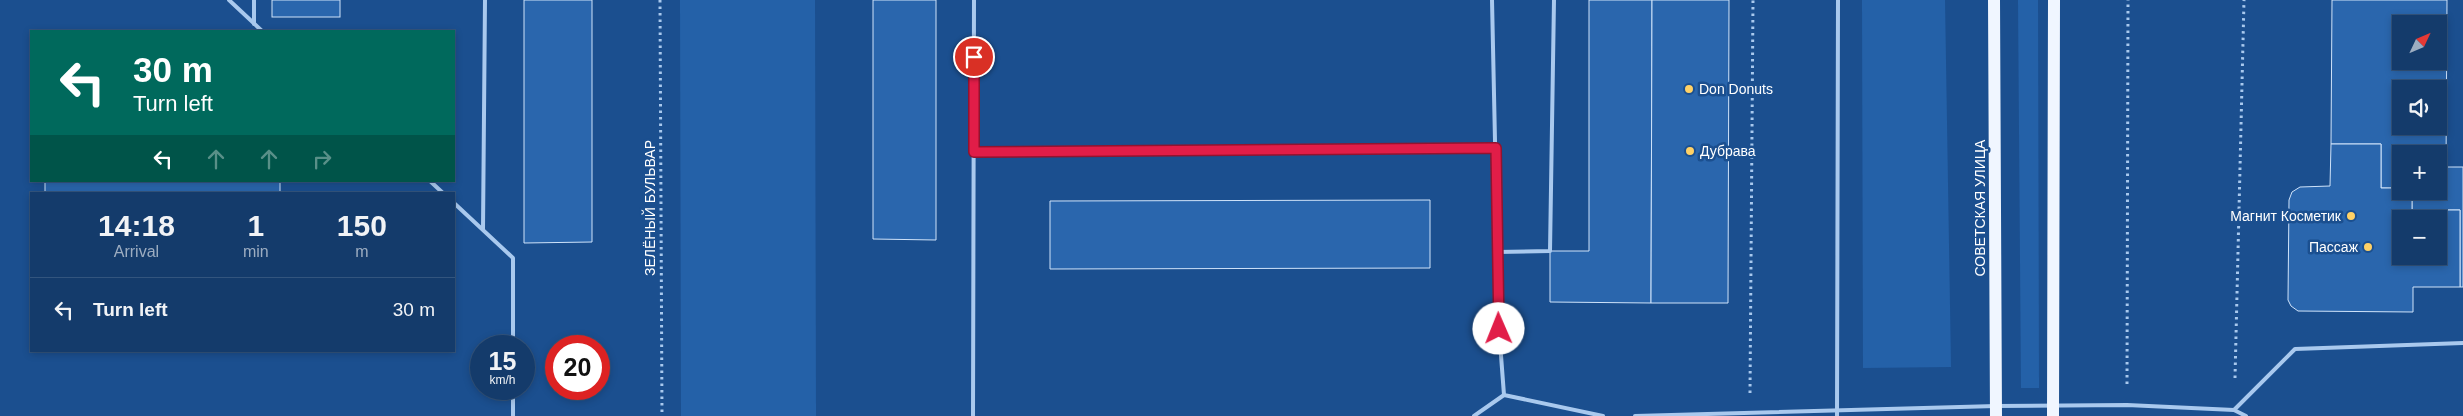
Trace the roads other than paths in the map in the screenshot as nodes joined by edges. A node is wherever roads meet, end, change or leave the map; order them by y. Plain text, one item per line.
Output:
1 (229, 0) edge
2 (254, 0) edge
3 (485, 0) edge
4 (974, 0) edge
5 (1492, 0) edge
6 (1554, 0) edge
7 (1838, 0) edge
8 (1994, 0) edge
9 (2054, 0) edge
10 (254, 24) junction
11 (261, 30) edge
12 (1496, 148) junction
13 (974, 152) junction
14 (431, 182) edge
15 (442, 192) edge
16 (455, 204) edge
17 (483, 229) junction
18 (1497, 252) junction
19 (513, 335) edge
20 (2463, 343) edge
21 (1504, 395) junction
22 (513, 400) edge
23 (1837, 410) junction
24 (2234, 410) junction
25 (1996, 411) edge
26 (2053, 411) edge
27 (513, 416) edge
28 (974, 416) edge
29 (1474, 416) edge
30 (1603, 416) edge
31 (1635, 416) edge
32 (1837, 416) edge
33 (2246, 416) edge

1 - 10 lane
2 - 10 lane
3 - 17 lane
4 - 13 lane
5 - 12 lane
6 - 18 lane
7 - 23 lane
8 - 25 main road, СОВЕТСКАЯ УЛИЦА
9 - 26 main road
10 - 11 lane
12 - 13 lane
12 - 18 lane
13 - 28 lane
14 - 15 lane
16 - 17 lane
17 - 19 lane
18 - 21 lane
20 - 24 lane
21 - 29 lane
21 - 30 lane
22 - 27 lane
23 - 25 lane
23 - 31 lane
23 - 32 lane
24 - 26 lane
24 - 33 lane
25 - 26 lane

